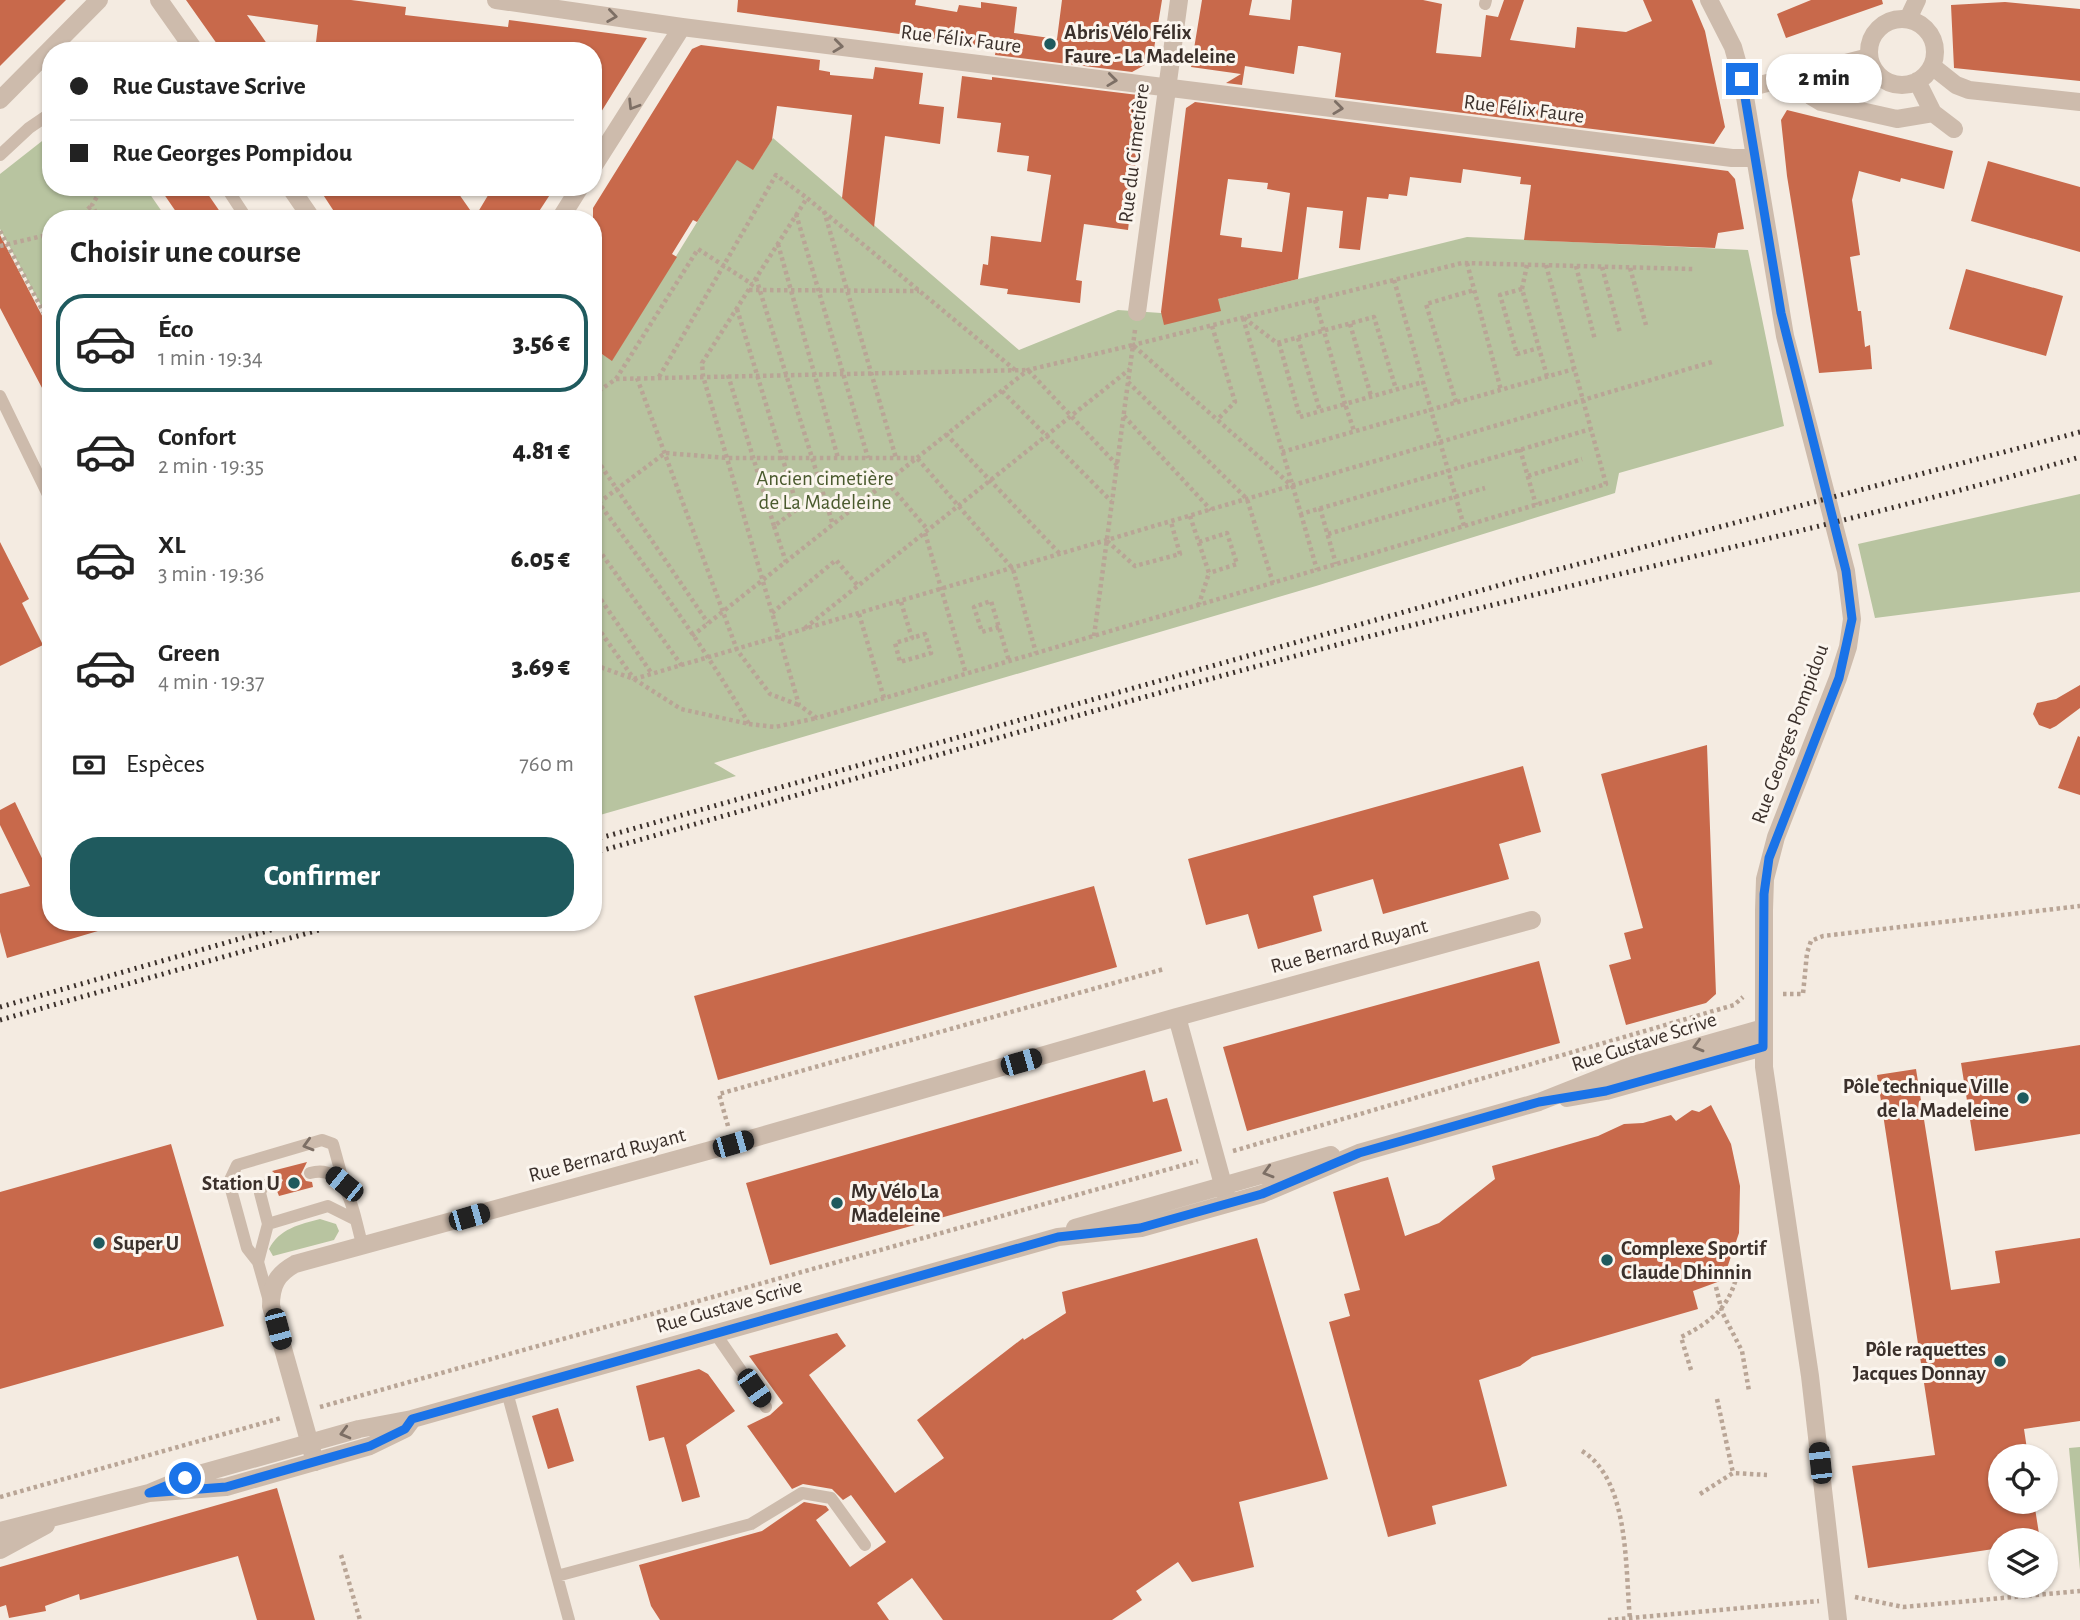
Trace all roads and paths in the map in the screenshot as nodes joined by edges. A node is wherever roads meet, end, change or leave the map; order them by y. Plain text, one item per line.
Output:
1 (99, 0) edge
2 (159, 0) edge
3 (496, 0) edge
4 (1179, 0) edge
5 (1709, 0) edge
6 (1917, 0) edge
7 (1908, 19) junction
8 (682, 27) junction
9 (57, 42) edge
10 (188, 42) edge
11 (1869, 57) junction
12 (42, 58) edge
13 (1931, 66) junction
14 (1803, 74) junction
15 (1917, 80) junction
16 (1166, 87) junction
17 (1744, 89) junction
18 (0, 100) edge
19 (2080, 102) edge
20 (1933, 113) junction
21 (42, 119) edge
22 (1954, 129) dead end
23 (602, 153) edge
24 (0, 155) edge
25 (1754, 158) junction
26 (98, 196) edge
27 (807, 198) junction
28 (92, 205) junction
29 (87, 210) edge
30 (94, 210) edge
31 (824, 211) junction
32 (796, 214) junction
33 (0, 231) edge
34 (42, 236) edge
35 (778, 244) junction
36 (8, 245) junction
37 (0, 246) edge
38 (1467, 263) junction
39 (723, 265) junction
40 (1527, 265) junction
41 (1546, 265) junction
42 (1576, 266) junction
43 (1602, 267) junction
44 (1630, 268) junction
45 (1693, 269) dead end
46 (1394, 280) junction
47 (754, 281) junction
48 (1522, 289) junction
49 (749, 290) junction
50 (759, 290) junction
51 (790, 290) junction
52 (819, 290) junction
53 (848, 290) junction
54 (1474, 290) junction
55 (919, 291) junction
56 (1315, 300) junction
57 (737, 308) junction
58 (42, 309) edge
59 (1137, 312) joint
60 (1243, 318) junction
61 (1350, 324) junction
62 (1646, 325) dead end
63 (1212, 326) junction
64 (1324, 331) junction
65 (1620, 333) dead end
66 (1298, 338) junction
67 (1595, 340) dead end
68 (1279, 343) junction
69 (1133, 345) junction
70 (1539, 348) junction
71 (1712, 362) dead end
72 (1130, 369) junction
73 (1574, 369) junction
74 (1015, 370) junction
75 (1028, 370) junction
76 (844, 373) junction
77 (873, 373) junction
78 (786, 374) junction
79 (814, 374) junction
80 (728, 375) junction
81 (757, 375) junction
82 (703, 376) junction
83 (1547, 376) junction
84 (659, 377) junction
85 (637, 378) junction
86 (616, 379) junction
87 (1128, 382) junction
88 (1423, 382) junction
89 (602, 387) edge
90 (1396, 389) junction
91 (1501, 390) junction
92 (1002, 391) junction
93 (0, 396) edge
94 (1371, 396) junction
95 (1583, 400) junction
96 (1455, 402) junction
97 (1345, 404) junction
98 (1431, 409) junction
99 (1320, 411) junction
100 (1071, 416) junction
101 (1124, 416) junction
102 (1217, 420) junction
103 (1591, 429) junction
104 (1353, 431) junction
105 (946, 434) junction
106 (1046, 436) junction
107 (1440, 442) junction
108 (1520, 449) junction
109 (1282, 452) junction
110 (665, 453) junction
111 (727, 458) junction
112 (753, 458) junction
113 (782, 458) junction
114 (812, 458) junction
115 (838, 458) junction
116 (868, 458) junction
117 (896, 458) junction
118 (917, 458) junction
119 (1582, 459) dead end
120 (1117, 465) junction
121 (602, 467) edge
122 (1448, 470) junction
123 (1528, 477) junction
124 (989, 480) junction
125 (42, 482) edge
126 (887, 482) junction
127 (1292, 486) junction
128 (1485, 488) dead end
129 (617, 489) junction
130 (822, 491) junction
131 (1456, 497) junction
132 (1247, 499) junction
133 (602, 501) edge
134 (1112, 502) junction
135 (1536, 505) junction
136 (602, 507) edge
137 (957, 507) junction
138 (1320, 508) junction
139 (797, 509) junction
140 (1211, 510) junction
141 (1301, 514) junction
142 (1191, 516) junction
143 (1171, 522) junction
144 (833, 525) junction
145 (774, 526) junction
146 (1464, 526) junction
147 (926, 532) junction
148 (1328, 534) junction
149 (1107, 541) junction
150 (1199, 542) junction
151 (602, 554) edge
152 (1061, 555) junction
153 (786, 562) junction
154 (1336, 564) junction
155 (1013, 569) junction
156 (1317, 570) junction
157 (1209, 573) junction
158 (763, 580) junction
159 (1273, 583) junction
160 (858, 586) junction
161 (942, 590) junction
162 (602, 601) edge
163 (901, 602) junction
164 (1199, 605) junction
165 (723, 612) junction
166 (772, 613) junction
167 (859, 614) junction
168 (708, 623) junction
169 (999, 626) junction
170 (801, 631) junction
171 (602, 634) edge
172 (692, 636) junction
173 (1094, 636) junction
174 (779, 638) junction
175 (912, 638) junction
176 (737, 650) junction
177 (1036, 653) junction
178 (711, 658) junction
179 (1009, 661) junction
180 (682, 666) junction
181 (602, 667) edge
182 (653, 674) junction
183 (966, 674) junction
184 (634, 680) junction
185 (884, 698) junction
186 (799, 705) junction
187 (817, 718) junction
188 (749, 724) junction
189 (2080, 906) edge
190 (1532, 920) dead end
191 (1164, 969) dead end
192 (1766, 994) junction
193 (1177, 1017) junction
194 (1764, 1028) junction
195 (1763, 1047) junction
196 (1539, 1102) junction
197 (733, 1144) junction
198 (1359, 1153) junction
199 (1215, 1156) junction
200 (310, 1173) dead end
201 (275, 1182) dead end
202 (344, 1184) junction
203 (1223, 1185) junction
204 (1228, 1204) junction
205 (354, 1219) junction
206 (268, 1224) junction
207 (1058, 1237) junction
208 (363, 1247) junction
209 (258, 1262) junction
210 (1739, 1264) dead end
211 (1716, 1287) dead end
212 (271, 1306) junction
213 (1722, 1312) junction
214 (715, 1333) junction
215 (1691, 1370) dead end
216 (1749, 1391) dead end
217 (507, 1392) junction
218 (1717, 1399) dead end
219 (766, 1407) dead end
220 (301, 1413) junction
221 (412, 1419) junction
222 (309, 1443) junction
223 (1582, 1451) dead end
224 (315, 1462) junction
225 (1733, 1473) junction
226 (1767, 1475) dead end
227 (149, 1493) junction
228 (1700, 1494) dead end
229 (0, 1497) edge
230 (59, 1518) junction
231 (0, 1531) edge
232 (865, 1545) dead end
233 (0, 1550) edge
234 (341, 1555) dead end
235 (557, 1576) junction
236 (2080, 1591) edge
237 (1836, 1599) junction
238 (1630, 1619) edge
239 (360, 1620) edge
240 (569, 1620) edge
241 (1608, 1620) edge
242 (1838, 1620) edge

1 - 9 street
2 - 10 street
3 -> 8 street, Rue Félix Faure
4 - 16 street, Rue du Cimetière
5 - 17 street, Rue Georges Pompidou
6 - 7 street
7 - 11 street
7 - 13 street
8 -> 16 street, Rue Félix Faure
8 -> 23 street
11 - 14 street
11 - 15 street
12 - 18 street
13 - 15 street
13 - 19 street
14 - 17 street
14 - 20 street
15 - 20 street
16 -> 25 street, Rue Félix Faure
16 - 59 street, Rue du Cimetière
17 - 25 street, Rue Georges Pompidou
20 - 22 street
21 - 24 lane
25 - 192 street, Rue Georges Pompidou
26 - 28 path
27 - 31 path
27 - 32 path
27 - 39 path
28 - 29 path
28 - 30 path
31 - 53 path
31 - 55 path
32 - 35 path
32 - 52 path
33 - 36 path
34 - 36 path
35 - 47 path
35 - 51 path
36 - 37 path
36 - 58 path
38 - 40 path
38 - 46 path
38 - 54 path
39 - 47 path
39 - 84 path
39 - 86 path
40 - 41 path
40 - 48 path
41 - 42 path
41 - 73 path
42 - 43 path
42 - 67 path
43 - 44 path
43 - 65 path
44 - 45 path
44 - 62 path
46 - 56 path
46 - 88 path
47 - 49 path
47 - 50 path
48 - 70 path
48 - 70 path
49 - 50 path
49 - 57 path
50 - 51 path
50 - 78 path
51 - 52 path
51 - 79 path
52 - 53 path
52 - 76 path
53 - 55 path
53 - 77 path
54 - 91 path
54 - 96 path
55 - 74 path
56 - 60 path
56 - 64 path
57 - 81 path
57 - 82 path
59 - 69 path
60 - 63 path
60 - 68 path
60 - 109 path
61 - 64 path
61 - 90 path
61 - 94 path
63 - 69 path
63 - 102 path
64 - 66 path
64 - 97 path
66 - 68 path
66 - 99 path
68 - 99 path
69 - 72 path
69 - 75 path
69 - 102 path
70 - 83 path
71 - 95 path
72 - 87 path
72 - 100 path
73 - 83 path
73 - 95 path
74 - 75 path
74 - 77 path
75 - 92 path
75 - 100 path
76 - 77 path
76 - 79 path
76 - 116 path
77 - 117 path
78 - 79 path
78 - 81 path
78 - 114 path
79 - 115 path
80 - 81 path
80 - 82 path
80 - 112 path
81 - 113 path
82 - 84 path
82 - 111 path
83 - 91 path
84 - 85 path
85 - 86 path
85 - 110 path
86 - 89 path
87 - 101 path
87 - 132 path
88 - 90 path
88 - 98 path
90 - 94 path
91 - 96 path
92 - 105 path
92 - 106 path
93 - 125 lane
94 - 97 path
95 - 103 path
95 - 107 path
96 - 98 path
97 - 99 path
97 - 104 path
98 - 104 path
98 - 107 path
100 - 106 path
100 - 120 path
101 - 120 path
101 - 140 path
102 - 127 path
103 - 108 path
103 - 135 path
104 - 109 path
105 - 118 path
105 - 124 path
106 - 124 path
106 - 134 path
107 - 122 path
107 - 127 path
108 - 122 path
108 - 123 path
109 - 127 path
110 - 111 path
110 - 129 path
110 - 165 path
111 - 112 path
111 - 158 path
112 - 113 path
112 - 145 path
113 - 114 path
113 - 139 path
114 - 115 path
114 - 130 path
115 - 116 path
116 - 117 path
117 - 118 path
118 - 126 path
118 - 137 path
119 - 123 path
120 - 134 path
121 - 129 path
122 - 131 path
122 - 138 path
123 - 135 path
124 - 137 path
124 - 152 path
126 - 144 path
126 - 147 path
127 - 132 path
127 - 141 path
128 - 131 path
129 - 133 path
129 - 168 path
130 - 139 path
130 - 144 path
131 - 146 path
131 - 148 path
132 - 140 path
132 - 159 path
134 - 149 path
135 - 146 path
136 - 172 path
137 - 147 path
137 - 155 path
138 - 141 path
138 - 148 path
139 - 145 path
140 - 142 path
141 - 156 path
142 - 143 path
142 - 150 path
143 - 149 path
143 - 149 path
144 - 153 path
145 - 153 path
146 - 154 path
147 - 160 path
147 - 161 path
148 - 154 path
149 - 152 path
149 - 173 path
150 - 157 path
150 - 157 path
151 - 180 path
152 - 155 path
153 - 158 path
154 - 156 path
155 - 161 path
155 - 177 path
156 - 159 path
157 - 164 path
158 - 165 path
158 - 166 path
159 - 164 path
160 - 166 path
160 - 170 path
161 - 163 path
161 - 183 path
162 - 182 path
163 - 167 path
163 - 175 path
164 - 173 path
165 - 168 path
165 - 176 path
166 - 174 path
167 - 170 path
167 - 185 path
168 - 172 path
169 - 169 path
169 - 179 path
170 - 174 path
171 - 184 path
172 - 178 path
173 - 177 path
174 - 176 path
174 - 186 path
175 - 175 path
176 - 178 path
176 - 186 path
177 - 179 path
178 - 180 path
178 - 188 path
179 - 183 path
180 - 182 path
181 - 184 path
182 - 184 path
183 - 185 path
184 - 188 path
185 - 187 path
186 - 187 path
187 - 188 path
189 - 192 path
190 - 193 street, Rue Bernard Ruyant
191 - 197 path
192 - 194 street, Rue Georges Pompidou
192 - 199 path
193 - 197 street, Rue Bernard Ruyant
193 - 199 street
194 - 195 street, Rue Georges Pompidou
194 -> 196 street, Rue Gustave Scrive
195 - 196 street, Rue Gustave Scrive
195 - 237 street, Rue Georges Pompidou
196 - 198 street, Rue Gustave Scrive
197 - 208 street, Rue Bernard Ruyant
198 -> 203 street, Rue Gustave Scrive
198 - 204 street, Rue Gustave Scrive
199 - 203 street
199 - 220 path
200 - 202 lane
201 - 206 lane
202 - 205 lane
202 -> 209 lane
203 - 204 street
203 - 207 street, Rue Gustave Scrive
204 - 207 street, Rue Gustave Scrive
205 - 206 lane
205 - 208 lane
206 - 209 lane
207 - 214 street, Rue Gustave Scrive
208 - 212 street, Rue Bernard Ruyant
209 - 212 lane
210 - 213 path
211 - 213 path
212 - 220 street
213 - 215 path
213 - 216 path
214 - 217 street, Rue Gustave Scrive
214 - 219 lane
217 - 221 street, Rue Gustave Scrive
217 - 235 lane
218 - 225 path
220 - 222 street
220 - 229 path
221 -> 222 street, Rue Gustave Scrive
221 - 224 street, Rue Gustave Scrive
222 - 224 street
222 - 227 street, Rue Gustave Scrive
223 - 238 path
224 - 227 street, Rue Gustave Scrive
225 - 226 path
225 - 228 path
227 - 230 street, Rue Gustave Scrive
230 - 231 street, Rue Gustave Scrive
230 - 233 street, Rue Gustave Scrive
232 - 235 lane
234 - 239 path
235 - 240 lane
236 - 237 path
237 - 238 path
237 - 242 street, Rue Georges Pompidou
238 - 241 path

